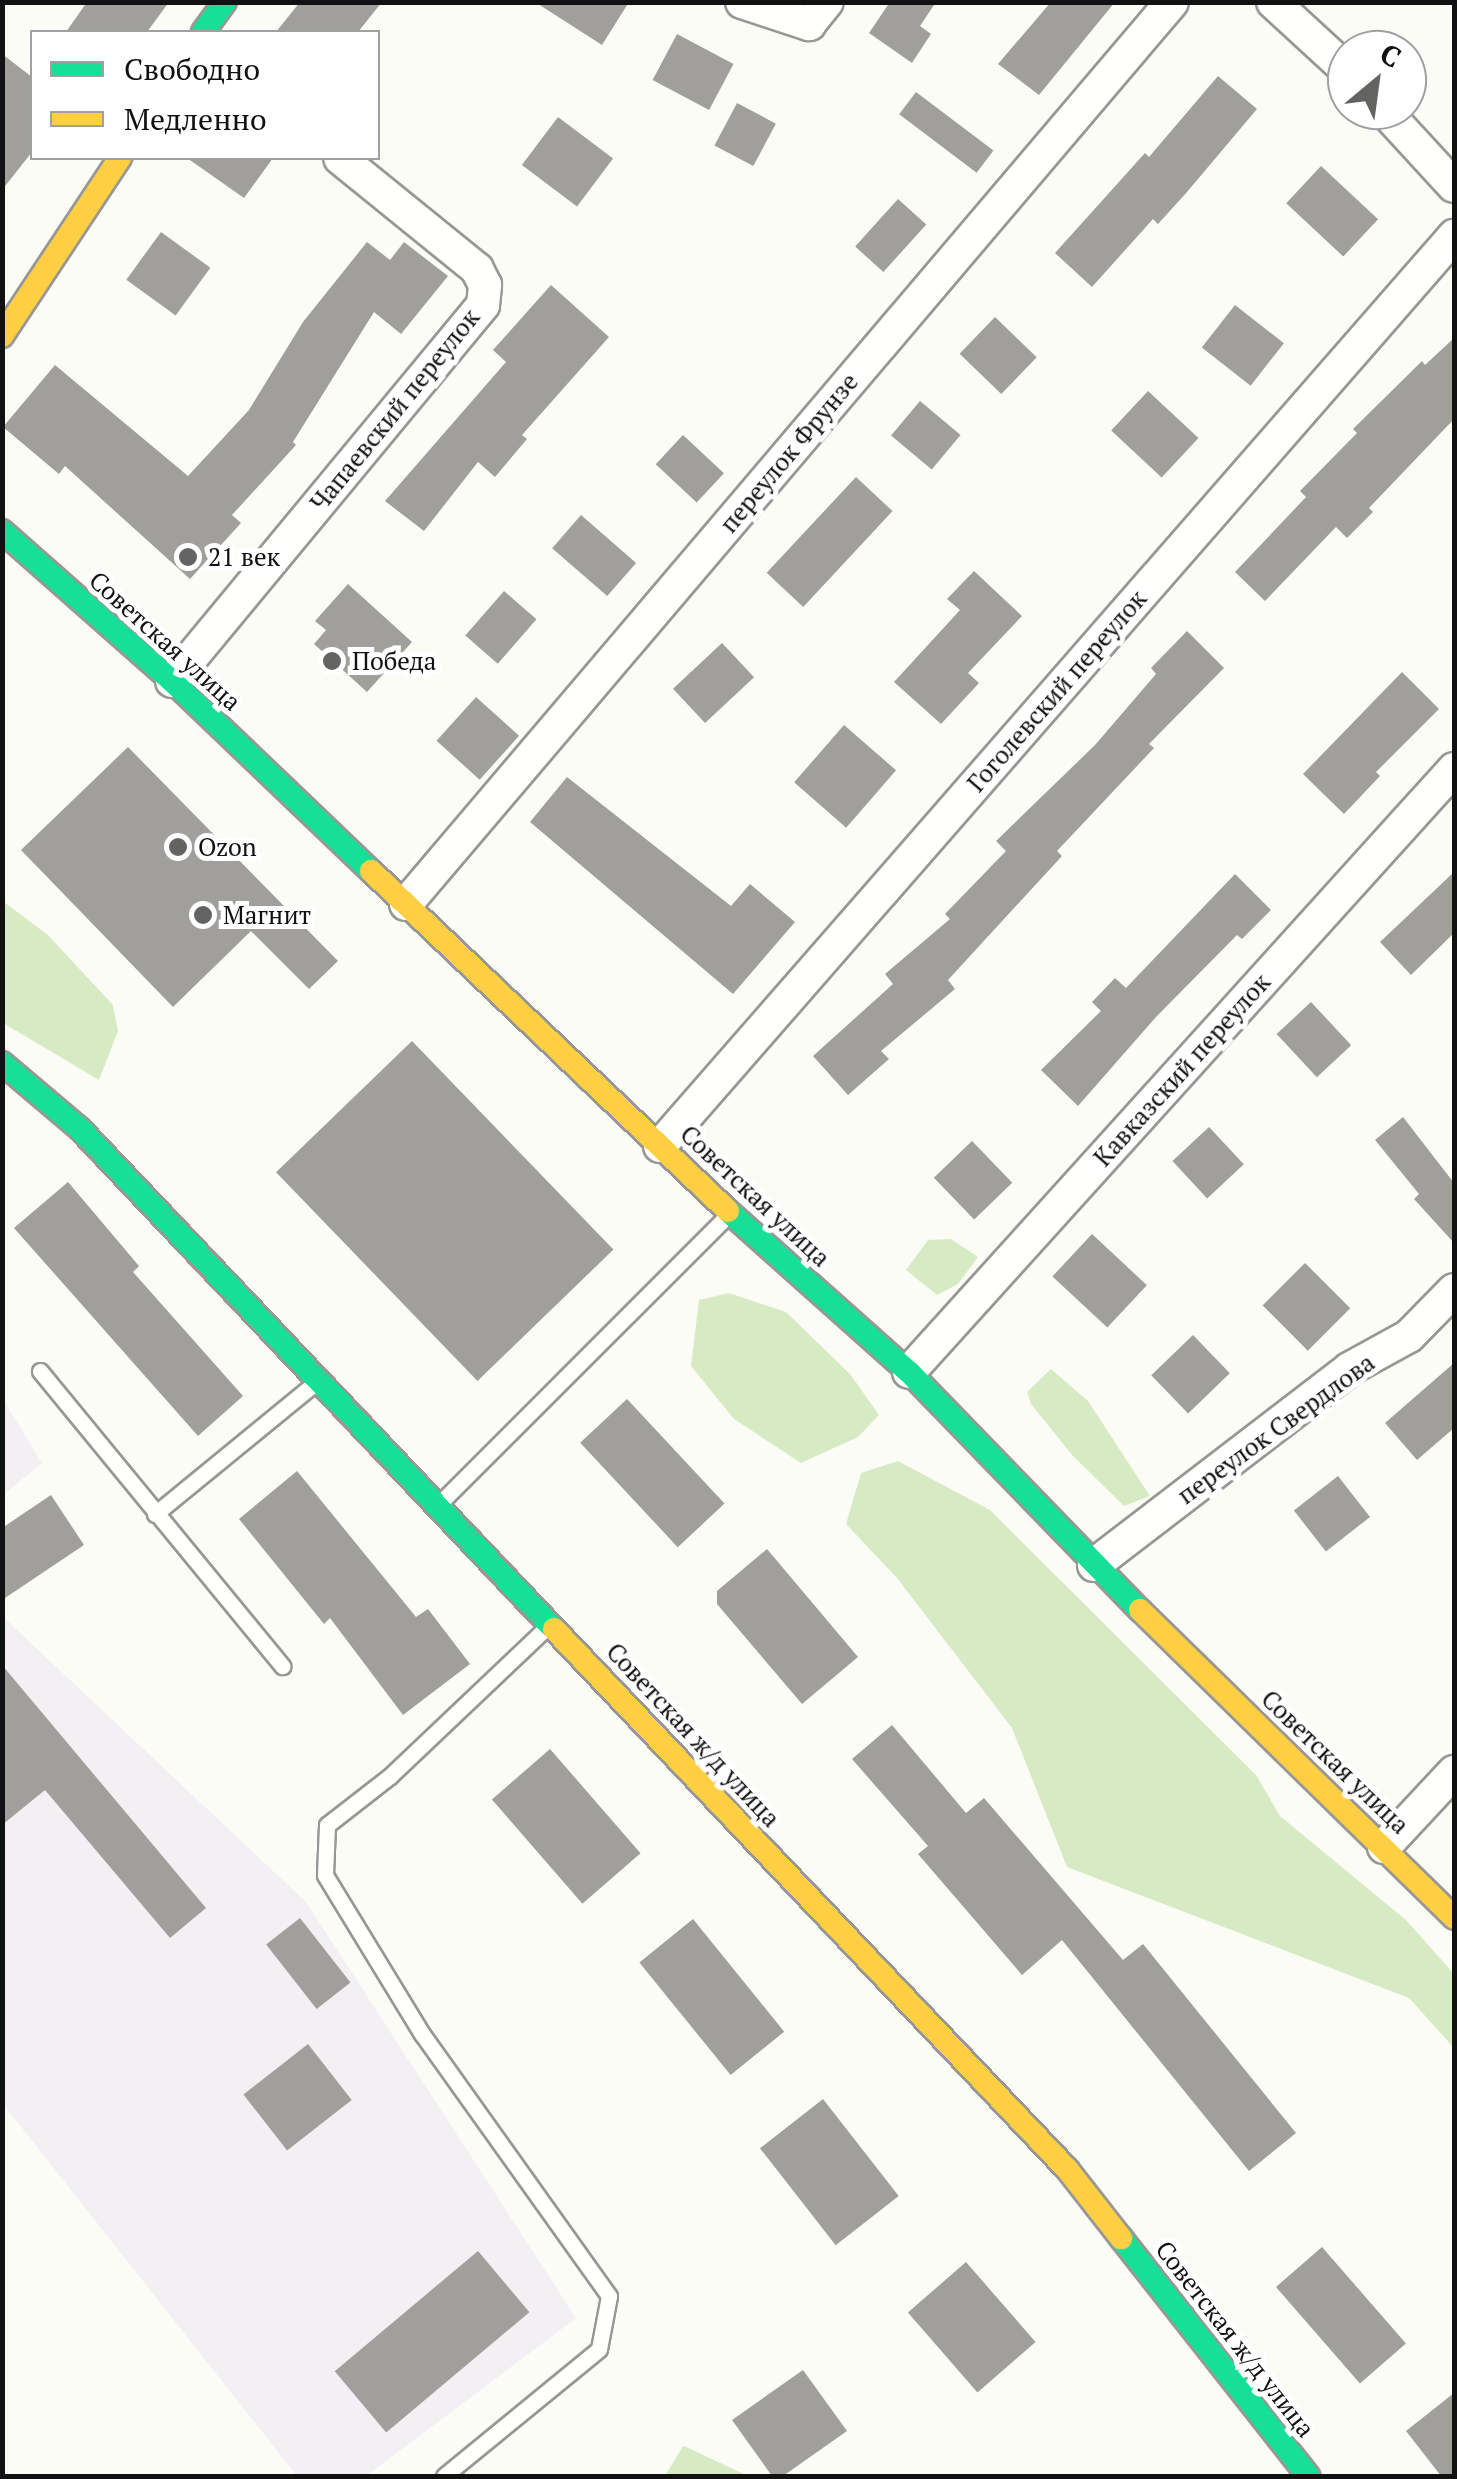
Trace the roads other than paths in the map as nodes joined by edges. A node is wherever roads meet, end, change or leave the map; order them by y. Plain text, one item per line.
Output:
1 (225, 2) edge
2 (742, 2) edge
3 (827, 2) edge
4 (1172, 2) edge
5 (1273, 2) edge
6 (204, 30) edge
7 (1327, 52) edge
8 (1402, 130) edge
9 (119, 160) edge
10 (342, 160) edge
11 (1454, 186) edge
12 (1454, 236) edge
13 (2, 336) edge
14 (2, 531) edge
15 (172, 681) junction
16 (1454, 769) edge
17 (406, 904) junction
18 (2, 1063) edge
19 (660, 1146) junction
20 (730, 1213) junction
21 (1454, 1290) edge
22 (40, 1370) dead end
23 (908, 1372) junction
24 (318, 1380) junction
25 (437, 1506) junction
26 (155, 1514) junction
27 (1094, 1565) junction
28 (550, 1624) junction
29 (282, 1666) dead end
30 (1454, 1772) edge
31 (1384, 1847) junction
32 (1454, 1918) edge
33 (444, 2476) edge
34 (1308, 2476) edge

1 - 6 street
2 - 3 street
4 - 17 street, переулок Фрунзе
5 - 7 street
8 - 11 street
9 - 13 street
10 - 15 street, Чапаевский переулок
12 - 19 street, Гоголевский переулок
14 - 15 street, Советская улица
15 - 17 street, Советская улица
16 - 23 street, Кавказский переулок
17 - 19 street, Советская улица
18 - 24 street, Советская ж/д улица
19 - 20 street, Советская улица
20 - 23 street, Советская улица
20 - 25 lane
21 - 27 street, переулок Свердлова
22 - 26 lane
23 - 27 street, Советская улица
24 - 25 street, Советская ж/д улица
24 - 26 lane
25 - 28 street, Советская ж/д улица
26 - 29 lane
27 - 31 street, Советская улица
28 - 33 lane
28 - 34 street, Советская ж/д улица
30 - 31 street
31 - 32 street, Советская улица

